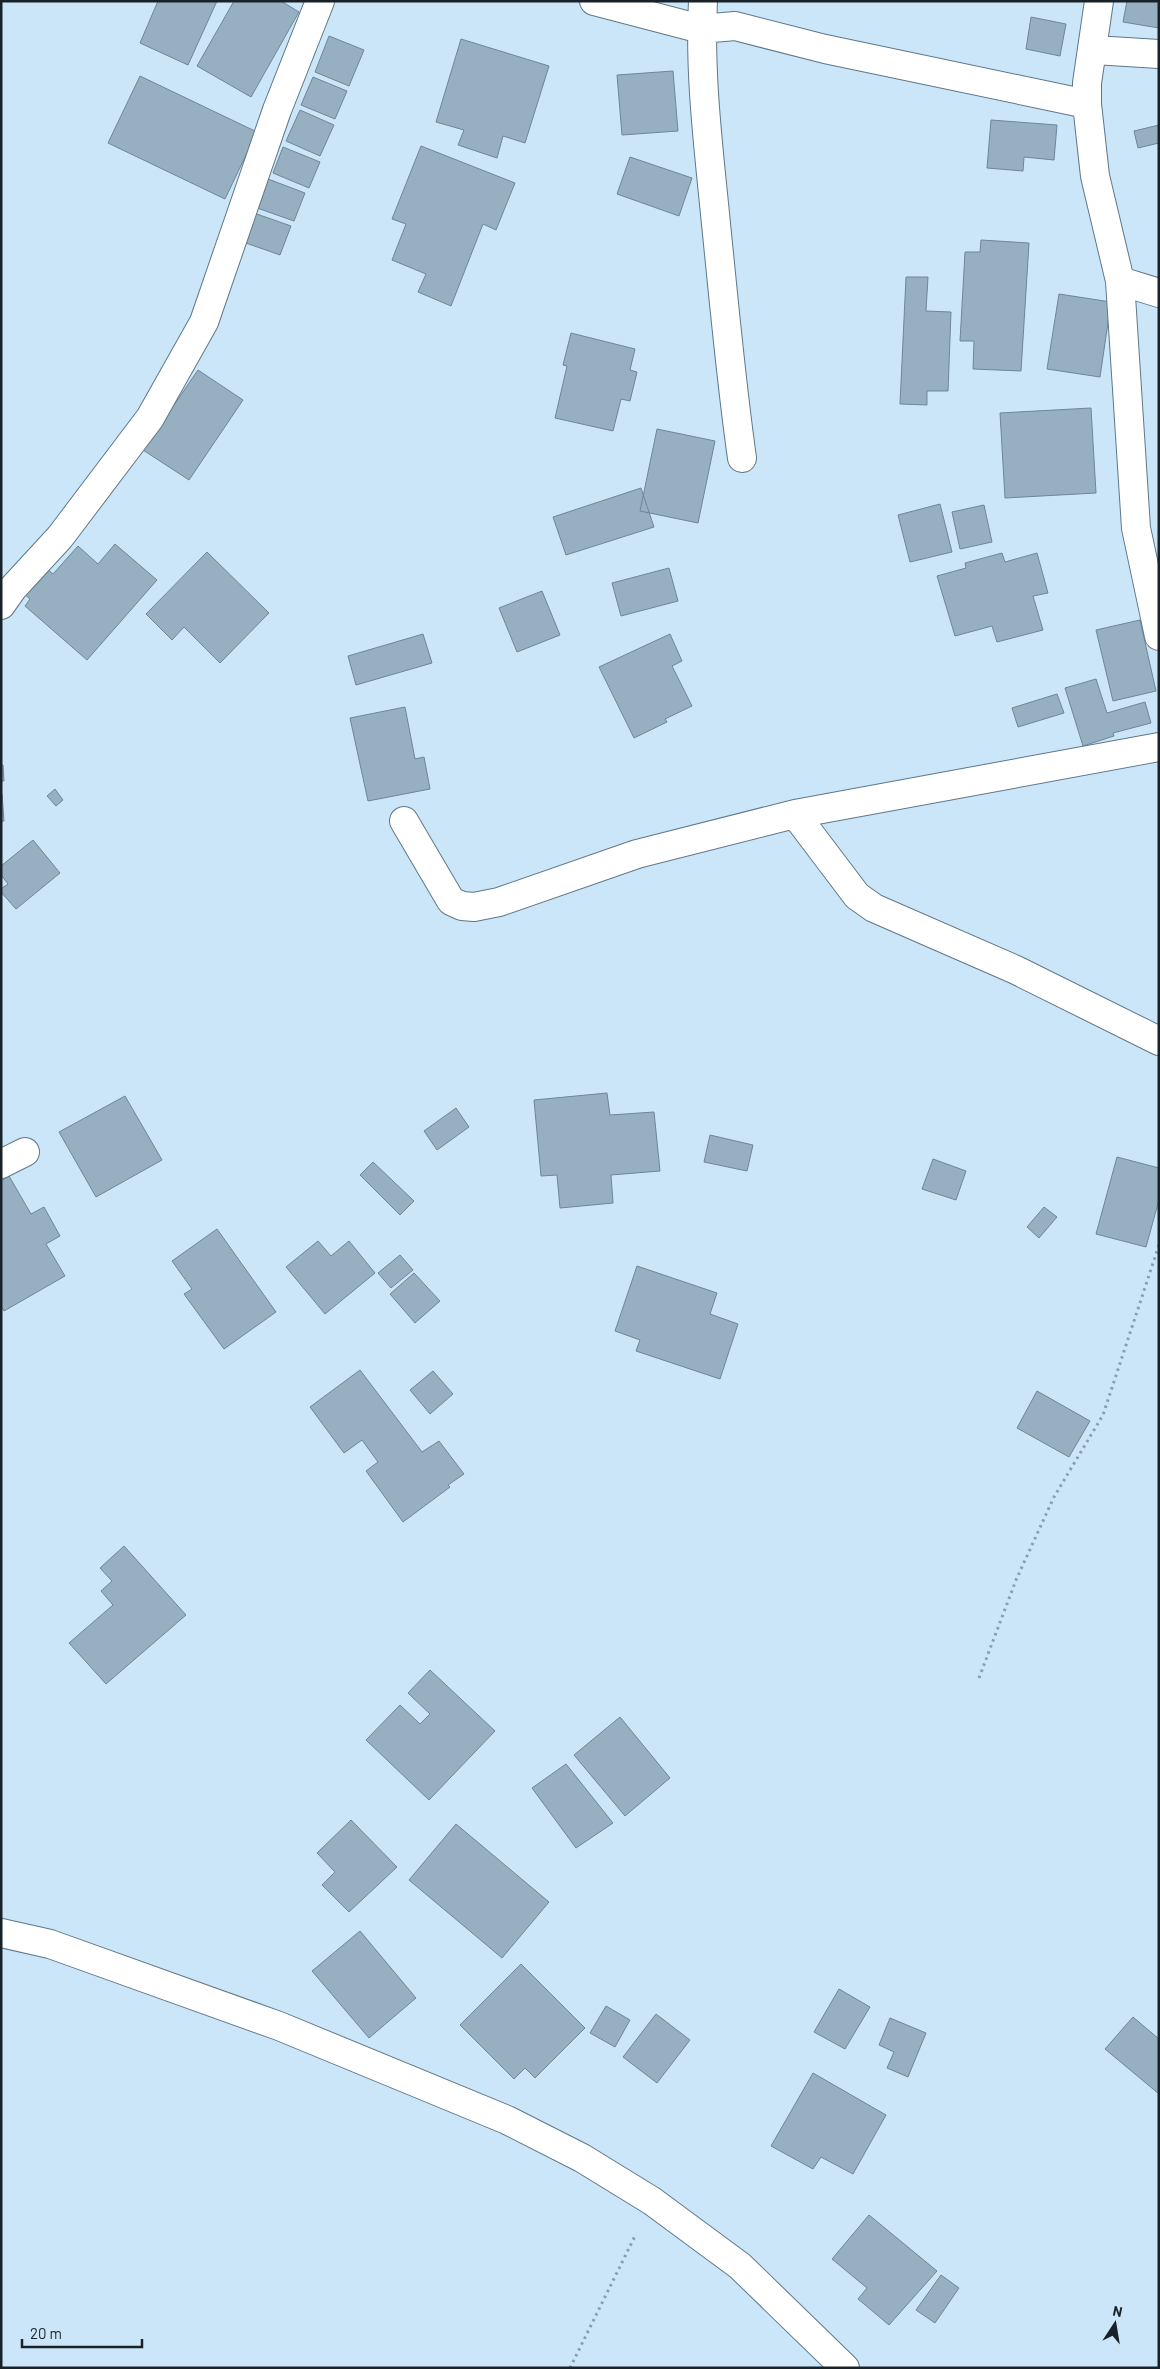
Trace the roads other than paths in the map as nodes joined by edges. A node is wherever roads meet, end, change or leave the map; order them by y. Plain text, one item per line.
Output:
1 (320, 1) edge
2 (594, 1) edge
3 (703, 1) edge
4 (1099, 1) edge
5 (701, 29) junction
6 (1094, 50) junction
7 (1159, 54) edge
8 (1087, 104) junction
9 (1120, 281) junction
10 (1159, 293) edge
11 (742, 458) dead end
12 (1, 605) edge
13 (1159, 636) edge
14 (1159, 747) edge
15 (795, 814) junction
16 (404, 820) dead end
17 (1159, 1041) edge
18 (1, 1933) edge
19 (844, 2368) edge

1 - 12 street
2 - 5 street
3 - 5 street
4 - 6 street
5 - 8 street
5 - 11 street
6 - 7 street
6 - 8 street
8 - 9 street
9 - 10 street
9 - 13 street
14 - 15 street
15 - 16 street
15 - 17 street
18 - 19 street

